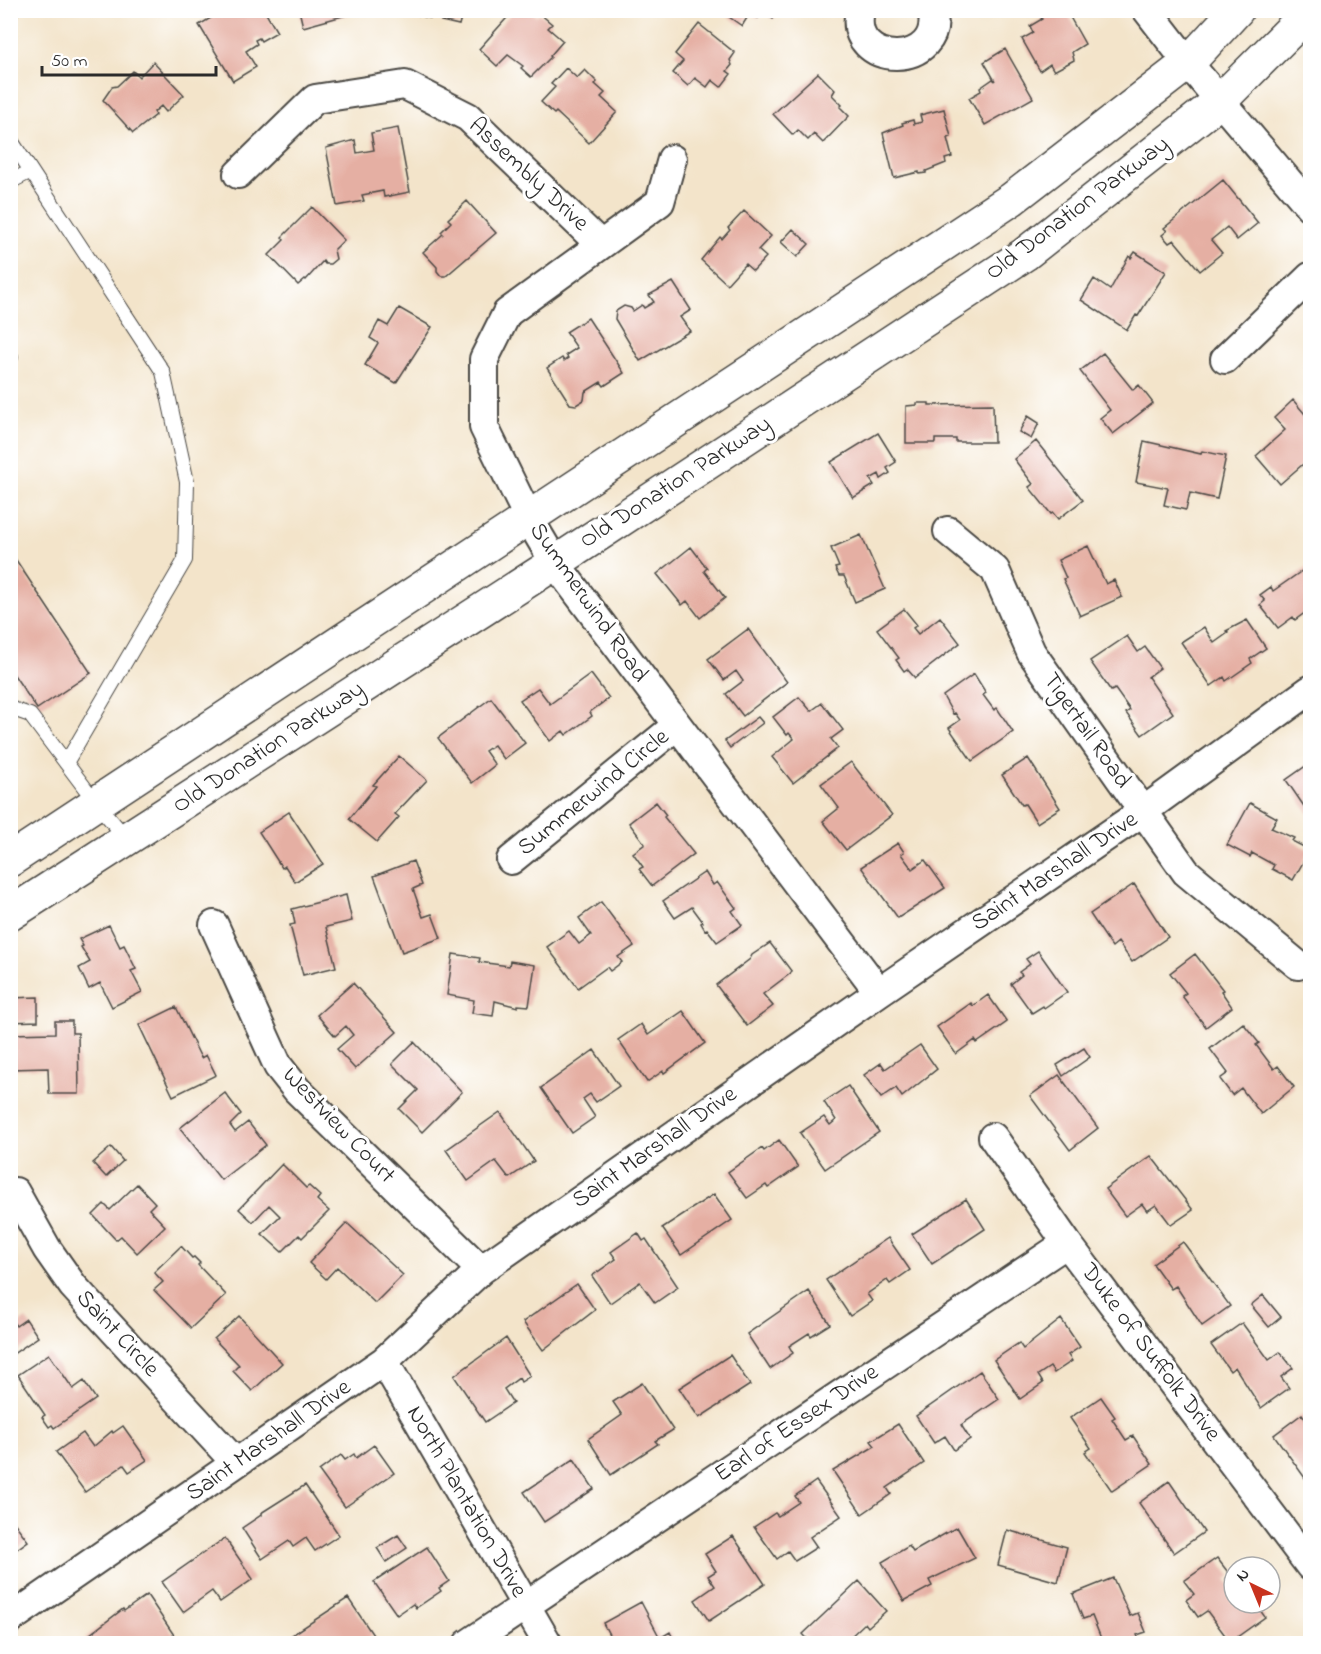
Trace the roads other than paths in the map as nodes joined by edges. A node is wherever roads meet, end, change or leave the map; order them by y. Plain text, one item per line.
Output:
1 (860, 10) edge
2 (932, 10) edge
3 (1147, 10) edge
4 (1237, 10) edge
5 (1311, 11) edge
6 (1188, 63) junction
7 (1221, 100) junction
8 (10, 139) edge
9 (672, 159) dead end
10 (31, 171) junction
11 (238, 174) dead end
12 (10, 182) edge
13 (1311, 207) edge
14 (600, 244) junction
15 (1311, 277) edge
16 (1225, 359) dead end
17 (529, 519) junction
18 (948, 531) dead end
19 (555, 564) junction
20 (1311, 690) edge
21 (10, 708) edge
22 (676, 726) junction
23 (66, 763) junction
24 (97, 804) junction
25 (1142, 812) junction
26 (127, 839) junction
27 (512, 860) dead end
28 (10, 861) edge
29 (10, 914) edge
30 (214, 926) dead end
31 (1298, 965) dead end
32 (879, 992) junction
33 (993, 1137) dead end
34 (15, 1192) dead end
35 (1067, 1243) junction
36 (482, 1270) junction
37 (384, 1361) junction
38 (236, 1463) junction
39 (1311, 1566) edge
40 (526, 1604) junction
41 (10, 1619) edge
42 (468, 1644) edge
43 (548, 1644) edge

1 - 2 street
3 - 6 street
4 - 6 street, Old Donation Parkway
5 - 7 street, Old Donation Parkway
6 - 7 street
6 - 17 street, Old Donation Parkway
7 - 13 street
7 - 19 street, Old Donation Parkway
8 - 10 lane
9 - 14 street, Summerwind Road
10 - 12 lane
10 - 23 lane
11 - 14 street, Assembly Drive
14 - 17 street, Summerwind Road
15 - 16 street
17 - 19 street, Summerwind Road
17 - 24 street, Old Donation Parkway
18 - 25 street, Tigertail Road
19 - 22 street, Summerwind Road
19 - 26 street, Old Donation Parkway
20 - 25 street, Saint Marshall Drive
21 - 23 lane
22 - 27 street, Summerwind Circle
22 - 32 street, Summerwind Road
23 - 24 lane
24 - 26 lane
24 - 28 street, Old Donation Parkway
25 - 31 street, Tigertail Road
25 - 32 street, Saint Marshall Drive
26 - 29 street, Old Donation Parkway
30 - 36 street, Westview Court
32 - 36 street, Saint Marshall Drive
33 - 35 street, Duke of Suffolk Drive
34 - 38 street, Saint Circle
35 - 39 street, Duke of Suffolk Drive
35 - 40 street, Earl of Essex Drive
36 - 37 street, Saint Marshall Drive
37 - 38 street, Saint Marshall Drive
37 - 40 street, North Plantation Drive
38 - 41 street, Saint Marshall Drive
40 - 42 street, Earl of Essex Drive
40 - 43 street, North Plantation Drive

